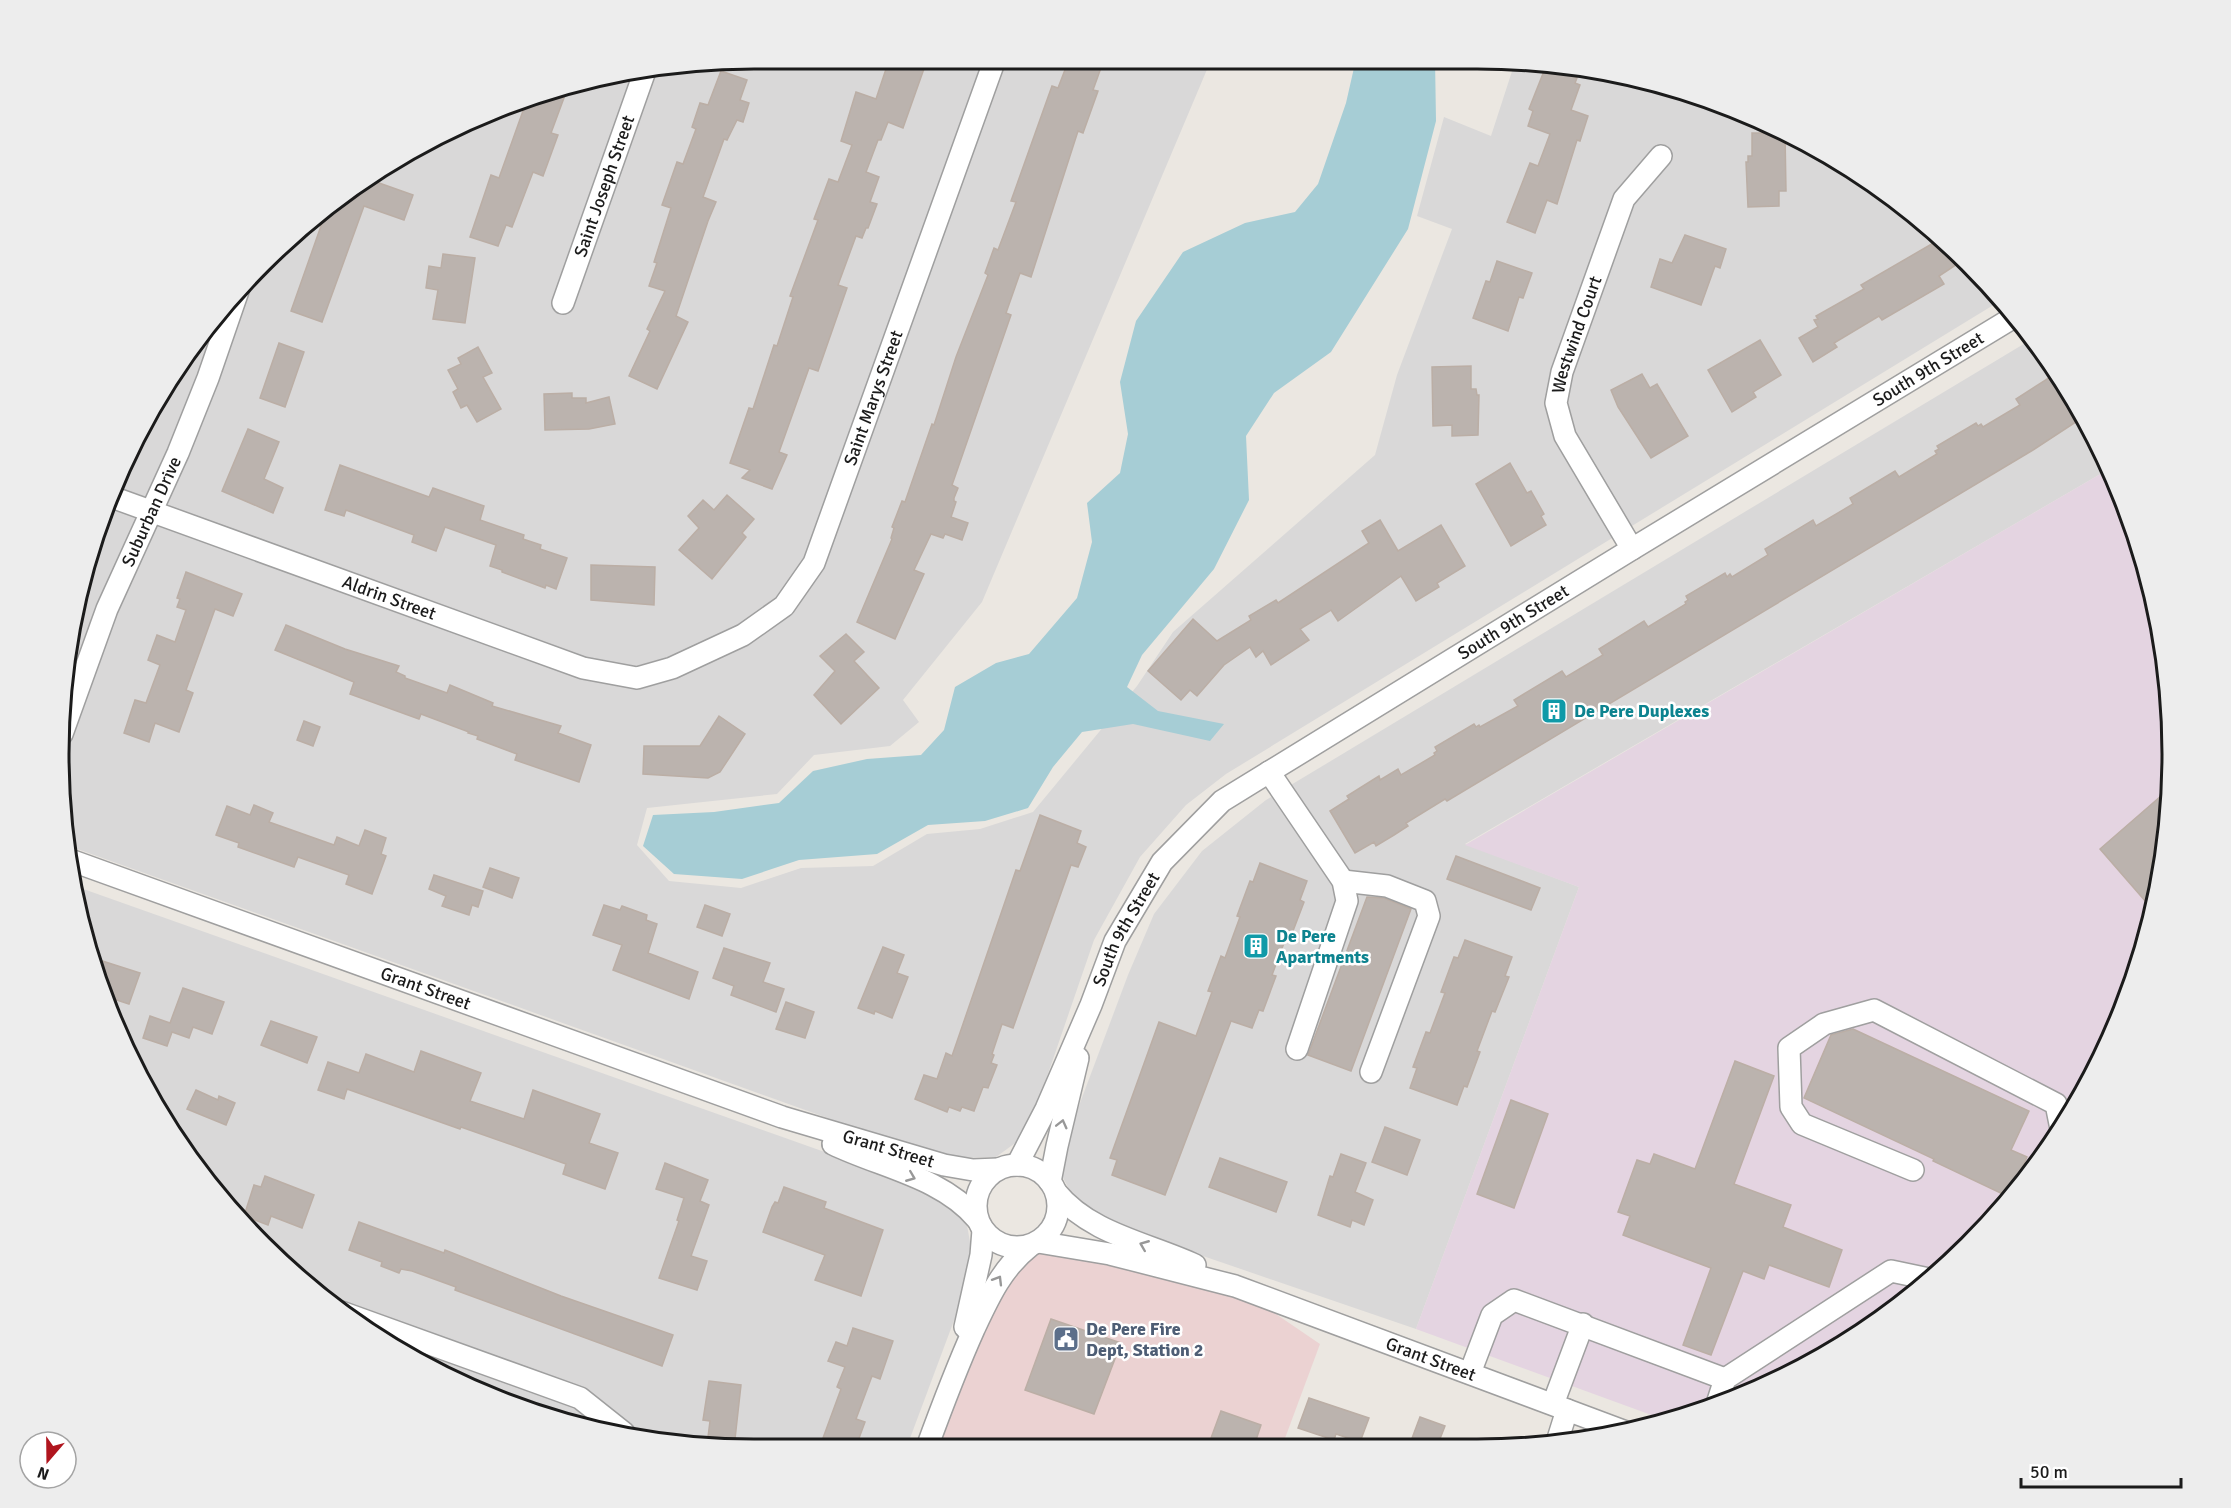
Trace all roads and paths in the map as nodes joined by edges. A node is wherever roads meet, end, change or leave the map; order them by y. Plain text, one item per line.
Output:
1 (991, 69) edge
2 (642, 79) edge
3 (1661, 156) dead end
4 (563, 303) dead end
5 (229, 314) edge
6 (2007, 321) edge
7 (118, 499) edge
8 (150, 511) junction
9 (1632, 549) junction
10 (672, 668) joint
11 (70, 712) edge
12 (1269, 772) junction
13 (78, 863) edge
14 (1343, 881) junction
15 (1091, 1005) junction
16 (1297, 1049) dead end
17 (1371, 1072) dead end
18 (2058, 1116) edge
19 (782, 1117) junction
20 (1007, 1167) junction
21 (1913, 1170) dead end
22 (1053, 1187) junction
23 (980, 1224) junction
24 (1034, 1244) junction
25 (1919, 1277) edge
26 (1235, 1286) junction
27 (372, 1323) edge
28 (1583, 1324) junction
29 (955, 1371) junction
30 (1470, 1373) junction
31 (1725, 1378) junction
32 (1720, 1394) edge
33 (1560, 1407) junction
34 (613, 1424) edge
35 (1610, 1426) edge
36 (1558, 1434) edge
37 (930, 1439) edge

1 - 10 street, Saint Marys Street
2 - 4 street, Saint Joseph Street
3 - 9 street, Westwind Court
5 - 8 street, Suburban Drive
6 - 9 street, South 9th Street
7 - 8 street, Aldrin Street
8 - 10 street, Aldrin Street
8 - 11 street, Suburban Drive
9 - 12 street, South 9th Street
12 - 14 street
12 - 15 street, South 9th Street
13 - 19 street, Grant Street
14 - 16 street
14 - 17 street
15 - 20 street, South 9th Street
22 -> 15 street, South 9th Street
18 - 21 street
19 - 20 street, Grant Street
19 -> 23 street, Grant Street
20 - 22 street, Grant Street
20 - 23 street
22 - 24 street
26 -> 22 street, Grant Street
23 - 24 street, Grant Street
23 - 29 street
24 - 26 street, Grant Street
29 -> 24 street
25 - 31 street
26 - 30 street, Grant Street
27 - 34 street
28 - 30 street
28 - 31 street
28 - 33 street
29 - 37 street
30 - 33 street, Grant Street
31 - 32 street
33 - 35 street, Grant Street
33 - 36 street

